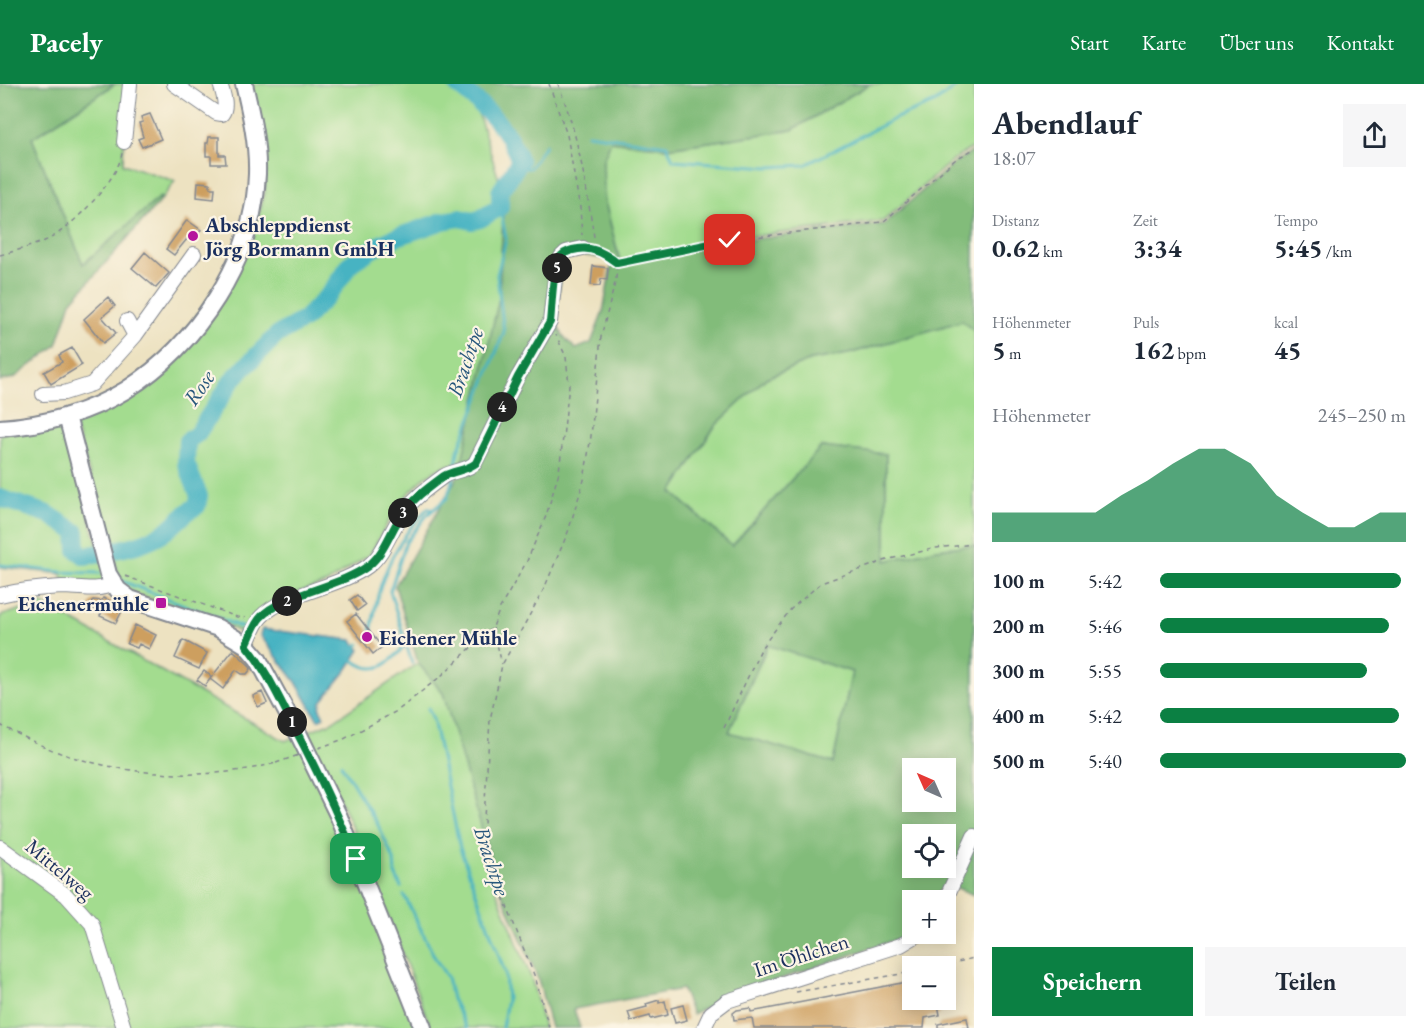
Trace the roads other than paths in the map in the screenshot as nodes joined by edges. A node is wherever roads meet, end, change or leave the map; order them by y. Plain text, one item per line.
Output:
1 (130, 84) edge
2 (174, 84) edge
3 (220, 84) edge
4 (244, 84) edge
5 (124, 142) road end
6 (583, 248) road end
7 (194, 254) dead end
8 (127, 321) dead end
9 (135, 336) junction
10 (92, 384) junction
11 (43, 394) dead end
12 (102, 403) junction
13 (67, 416) junction
14 (0, 428) edge
15 (109, 570) junction
16 (0, 596) edge
17 (246, 645) junction
18 (974, 836) edge
19 (0, 847) edge
20 (950, 890) edge
21 (903, 944) edge
22 (124, 1028) edge
23 (423, 1028) edge
24 (704, 1028) edge

1 - 5 street
2 - 3 street
4 - 12 main road
6 - 17 street
7 - 9 street
8 - 9 street
9 - 10 street
10 - 11 street
10 - 12 street
12 - 13 main road
13 - 14 main road
13 - 15 main road
15 - 16 street
15 - 17 main road
17 - 23 main road
18 - 20 street
19 - 22 street, Mittelweg
21 - 24 street, Im Öhlchen

